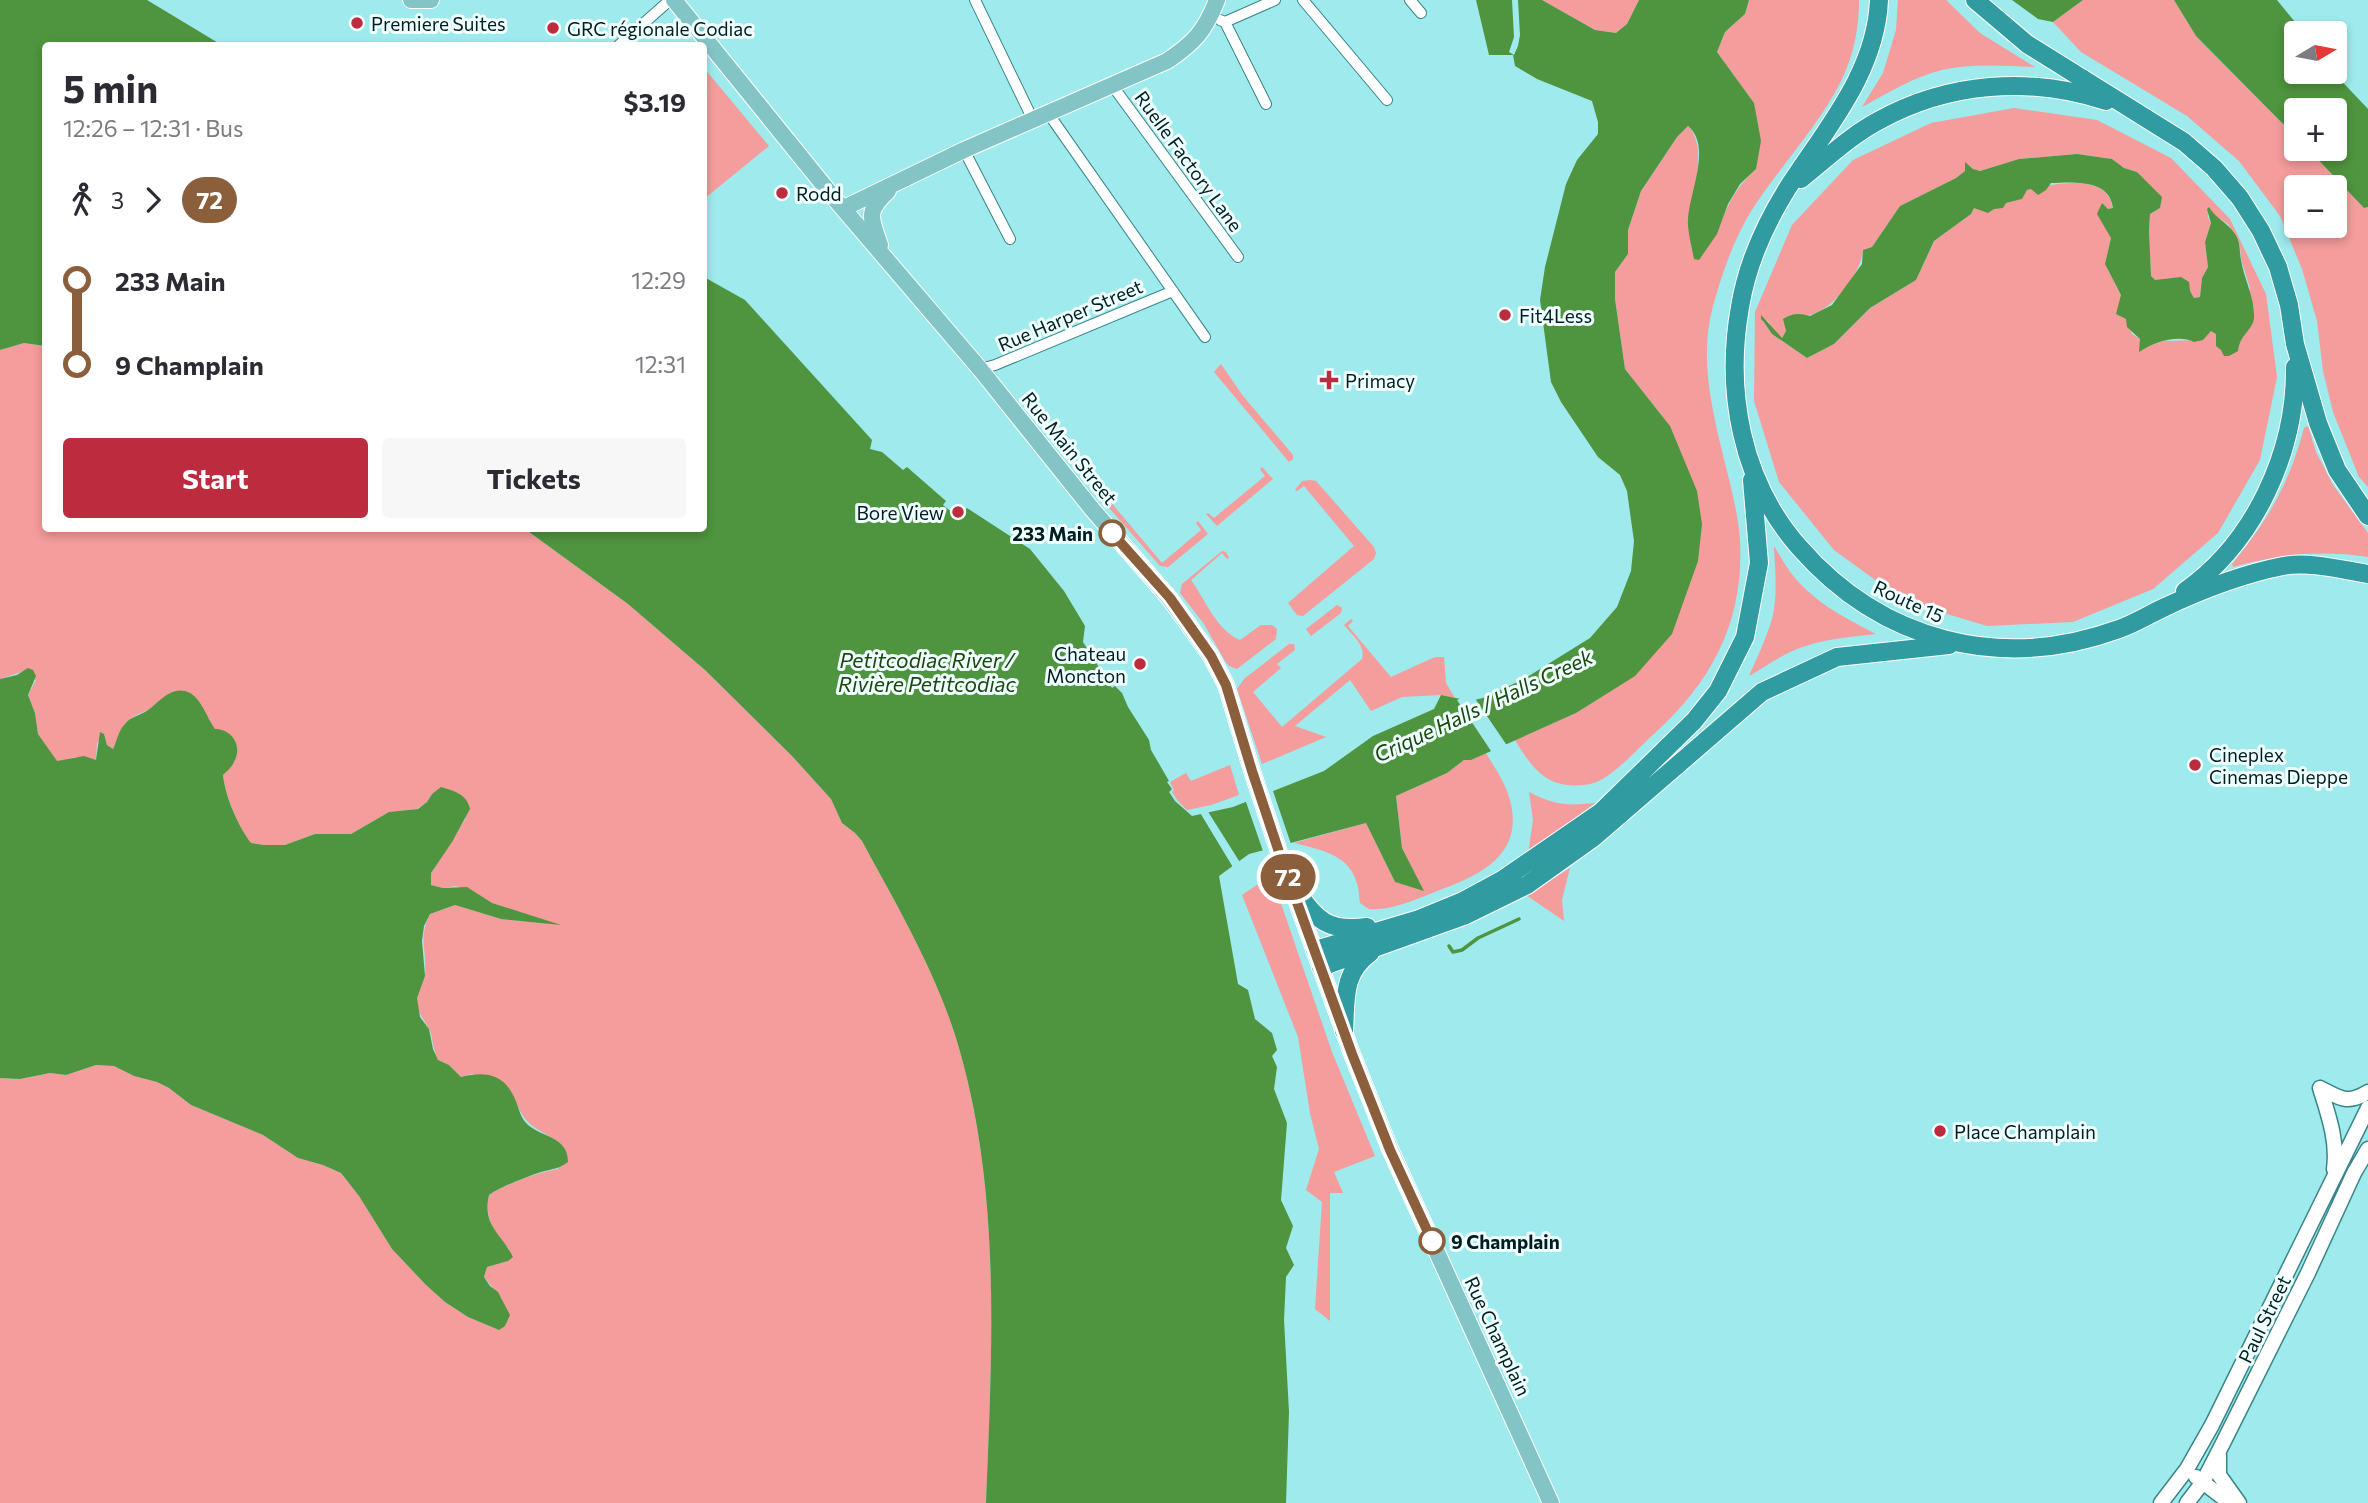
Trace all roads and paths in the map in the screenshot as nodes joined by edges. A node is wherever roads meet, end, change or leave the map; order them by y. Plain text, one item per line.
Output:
1 (411, 0) edge
2 (431, 0) edge
3 (672, 0) edge
4 (976, 0) edge
5 (1216, 0) edge
6 (1275, 0) edge
7 (1303, 0) edge
8 (1410, 0) edge
9 (1879, 0) edge
10 (1975, 0) edge
11 (1422, 13) dead end
12 (1218, 19) junction
13 (623, 42) edge
14 (701, 42) edge
15 (707, 51) edge
16 (1112, 85) junction
17 (1387, 100) dead end
18 (1266, 104) dead end
19 (1040, 117) junction
20 (2151, 121) junction
21 (964, 150) junction
22 (900, 180) junction
23 (1786, 191) junction
24 (844, 208) junction
25 (1010, 239) dead end
26 (882, 253) junction
27 (1238, 257) dead end
28 (1173, 291) junction
29 (1205, 337) dead end
30 (2295, 344) junction
31 (980, 369) junction
32 (1751, 466) junction
33 (2368, 516) edge
34 (2345, 570) junction
35 (2368, 574) edge
36 (2368, 579) edge
37 (2160, 609) junction
38 (1960, 644) junction
39 (1290, 883) junction
40 (1419, 919) junction
41 (1382, 945) junction
42 (1318, 958) junction
43 (1344, 1031) junction
44 (2368, 1092) edge
45 (2368, 1108) edge
46 (2363, 1131) edge
47 (2368, 1149) edge
48 (2368, 1165) edge
49 (2354, 1173) junction
50 (2332, 1181) junction
51 (2223, 1443) junction
52 (2187, 1469) junction
53 (2203, 1482) junction
54 (1551, 1503) edge
55 (2161, 1503) edge
56 (2187, 1503) edge
57 (2230, 1503) edge
58 (2239, 1503) edge

1 - 2 main road
3 - 13 street
3 - 14 main road, Rue Main Street
4 - 19 street
5 - 12 main road
6 - 12 street
7 - 17 street
8 - 11 street
9 - 23 highway, Route 15
10 - 20 highway
12 - 16 main road
12 - 18 street
15 - 24 main road, Rue Main Street
16 - 19 main road
16 - 27 street, Ruelle Factory Lane
19 - 21 main road
19 - 28 street
20 - 23 highway
20 - 30 highway
21 - 22 main road
21 - 25 street
22 - 24 main road
22 - 26 main road
23 - 32 highway, Route 15
24 - 26 main road, Rue Main Street
26 - 31 main road, Rue Main Street
28 - 29 street
28 - 31 street, Rue Harper Street
30 - 33 highway
30 - 37 highway
31 - 39 main road, Rue Main Street
32 - 38 highway, Route 15
32 - 40 highway
34 - 35 highway
34 - 36 highway
34 - 37 highway, Route 15
37 - 38 highway, Route 15
38 - 41 highway
39 - 40 highway
39 - 42 main road, Rue Main Street
40 - 42 highway
41 - 42 highway
41 - 43 highway
42 - 43 main road, Rue Champlain
43 - 54 main road, Rue Champlain
44 - 50 main road
45 - 46 main road
46 - 50 main road
47 - 49 main road, Paul Street
48 - 49 main road
49 - 51 main road, Paul Street
50 - 52 main road
51 - 53 main road, Paul Street
51 - 58 main road
52 - 53 main road
52 - 55 main road
53 - 56 main road, Paul Street
53 - 57 main road

